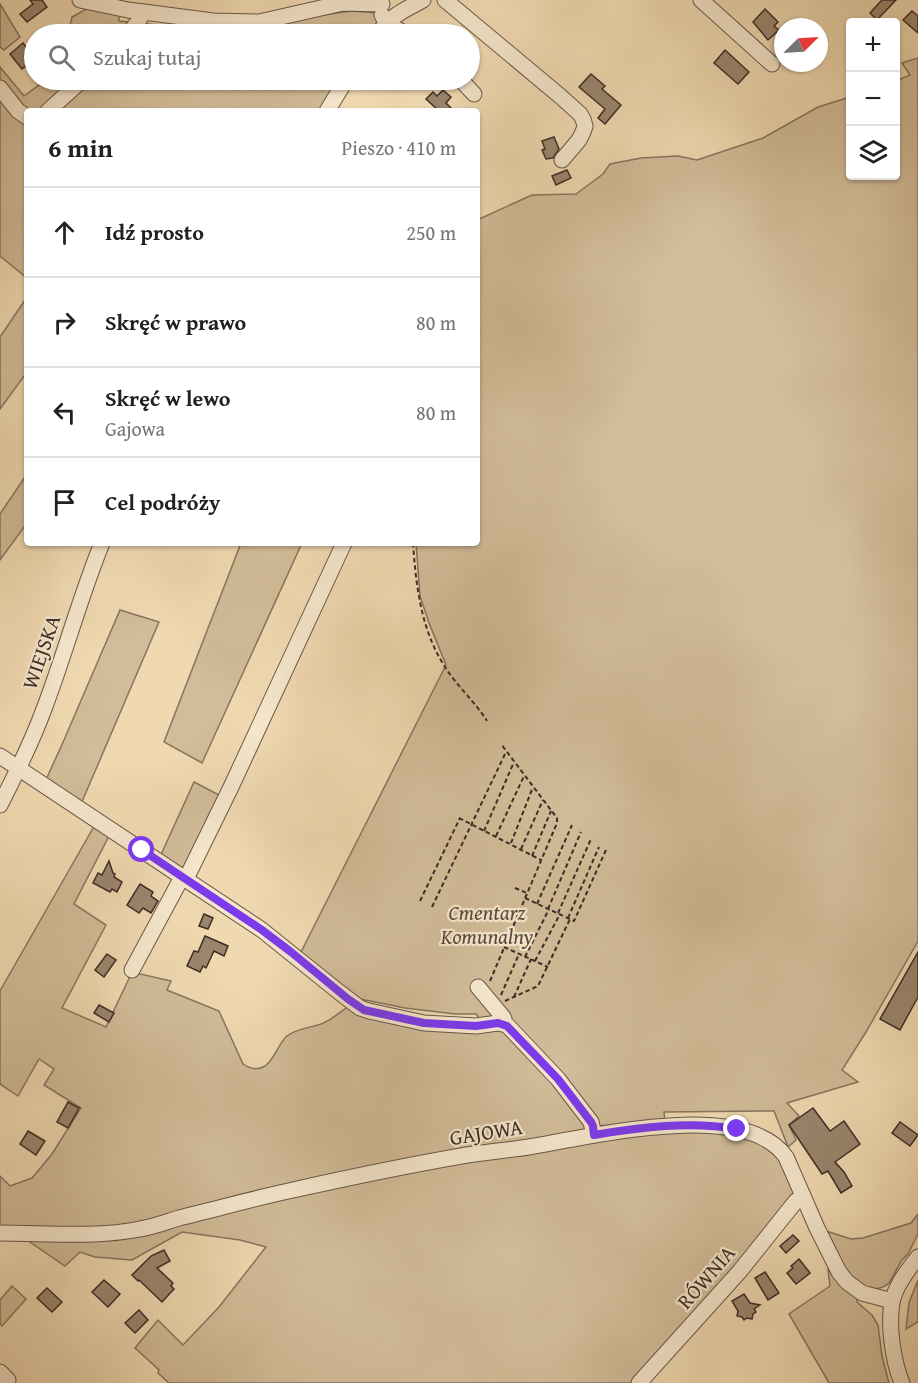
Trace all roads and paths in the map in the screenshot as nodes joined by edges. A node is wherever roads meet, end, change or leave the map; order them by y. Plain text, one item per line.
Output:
1 (80, 0) edge
2 (423, 0) edge
3 (445, 0) edge
4 (701, 0) edge
5 (383, 2) edge
6 (143, 12) junction
7 (136, 24) edge
8 (382, 24) edge
9 (387, 24) edge
10 (474, 24) edge
11 (480, 29) edge
12 (772, 64) dead end
13 (0, 88) edge
14 (71, 90) edge
15 (340, 90) edge
16 (470, 90) edge
17 (474, 94) dead end
18 (51, 108) edge
19 (329, 108) edge
20 (24, 115) edge
21 (562, 160) dead end
22 (101, 546) edge
23 (343, 546) edge
24 (413, 546) edge
25 (487, 721) dead end
26 (501, 744) dead end
27 (506, 752) junction
28 (0, 756) edge
29 (514, 762) junction
30 (19, 770) junction
31 (524, 776) junction
32 (533, 788) junction
33 (543, 800) junction
34 (0, 805) edge
35 (551, 811) junction
36 (472, 825) junction
37 (572, 825) dead end
38 (484, 831) junction
39 (581, 832) dead end
40 (496, 837) junction
41 (591, 839) dead end
42 (510, 844) junction
43 (599, 847) dead end
44 (520, 850) junction
45 (606, 850) dead end
46 (532, 856) junction
47 (541, 860) junction
48 (184, 878) junction
49 (515, 888) dead end
50 (527, 892) junction
51 (525, 898) junction
52 (420, 901) dead end
53 (537, 904) junction
54 (432, 907) dead end
55 (548, 909) junction
56 (559, 914) junction
57 (569, 919) junction
58 (504, 947) junction
59 (519, 954) junction
60 (525, 957) junction
61 (531, 959) junction
62 (535, 961) junction
63 (548, 967) junction
64 (132, 970) dead end
65 (514, 997) junction
66 (488, 998) junction
67 (496, 1024) junction
68 (594, 1135) junction
69 (803, 1196) junction
70 (0, 1233) edge
71 (918, 1257) edge
72 (892, 1301) junction
73 (639, 1383) edge
74 (902, 1383) edge

1 - 6 street
2 - 9 street
3 - 10 street
4 - 12 street
5 - 6 street
5 - 8 street
6 - 7 street
11 - 21 street
13 - 20 street
14 - 18 street
15 - 19 street
16 - 17 street
22 - 30 street, WIEJSKA
23 - 48 street
24 - 25 path
26 - 27 path
27 - 29 path
27 - 36 path
28 - 30 street
29 - 31 path
29 - 38 path
30 - 34 street, WIEJSKA
30 - 48 street
31 - 32 path
31 - 40 path
32 - 33 path
32 - 42 path
33 - 35 path
33 - 44 path
35 - 46 path
35 - 47 path
36 - 38 path
36 - 52 path
36 - 54 path
37 - 53 path
38 - 40 path
39 - 55 path
40 - 42 path
41 - 56 path
42 - 44 path
43 - 57 path
44 - 46 path
45 - 57 path
46 - 47 path
47 - 50 path
48 - 64 street
48 - 67 street
49 - 50 path
50 - 51 path
51 - 53 path
51 - 58 path
53 - 55 path
55 - 56 path
55 - 60 path
56 - 57 path
56 - 62 path
57 - 63 path
58 - 59 path
58 - 66 path
59 - 60 path
59 - 66 path
60 - 61 path
61 - 62 path
61 - 65 path
62 - 63 path
63 - 65 path
65 - 66 path
66 - 67 street
67 - 68 street
68 - 69 street, GAJOWA
68 - 70 street, GAJOWA
69 - 72 street, GAJOWA
69 - 73 street, RÓWNIA
71 - 72 street
72 - 74 street

